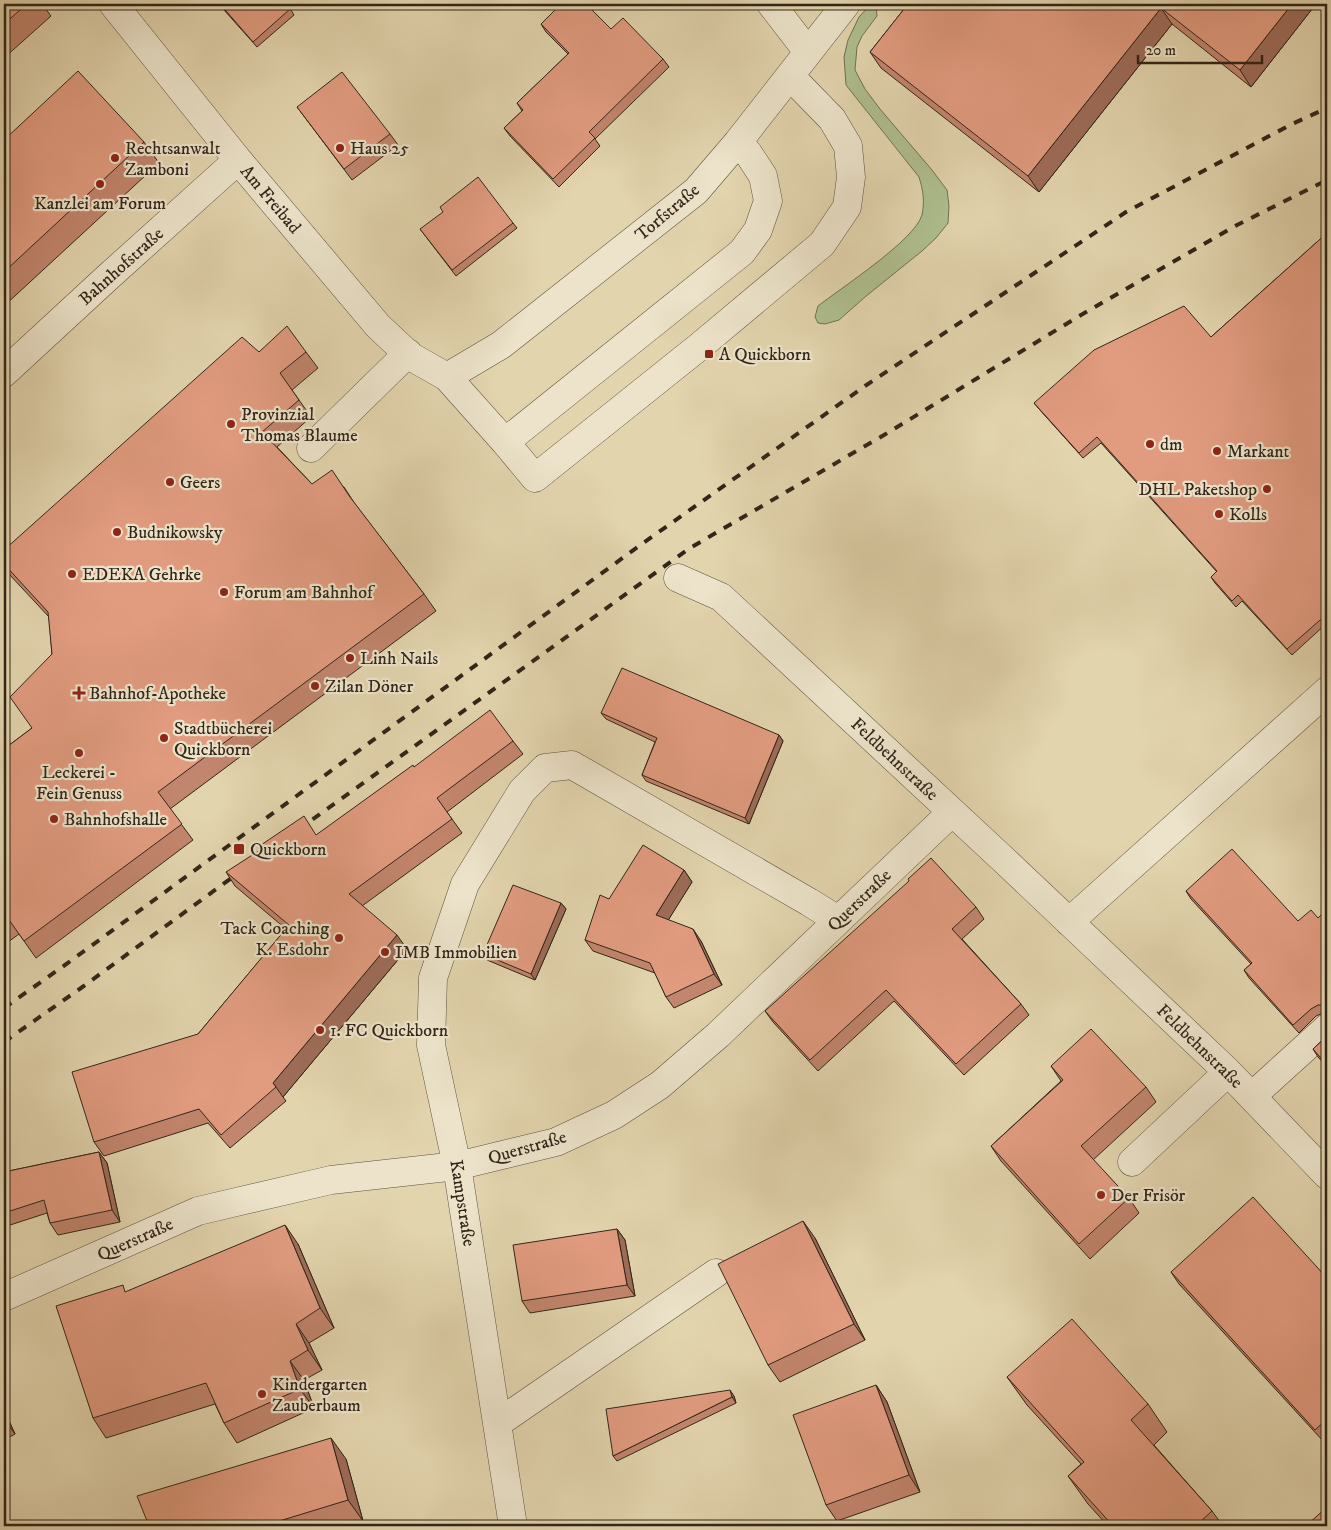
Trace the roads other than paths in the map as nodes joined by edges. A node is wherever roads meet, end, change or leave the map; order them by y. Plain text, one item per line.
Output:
1 (113, 4) edge
2 (771, 4) edge
3 (846, 4) edge
4 (808, 52) junction
5 (790, 76) junction
6 (738, 142) junction
7 (238, 160) junction
8 (408, 353) junction
9 (4, 373) edge
10 (447, 377) junction
11 (505, 442) junction
12 (310, 448) dead end
13 (678, 578) dead end
14 (1327, 691) edge
15 (952, 812) junction
16 (838, 920) junction
17 (1069, 922) junction
18 (1327, 1028) edge
19 (1228, 1072) junction
20 (1252, 1096) junction
21 (1132, 1162) dead end
22 (457, 1166) junction
23 (1327, 1174) edge
24 (716, 1273) dead end
25 (4, 1297) edge
26 (498, 1423) junction
27 (513, 1526) edge

1 - 7 street, Am Freibad
2 - 4 street
3 - 4 street, Torfstraße
4 - 5 street, Torfstraße
5 - 6 street, Torfstraße
5 - 11 street, Am Freibad
6 - 10 street, Torfstraße
6 - 11 street
7 - 8 street, Am Freibad
7 - 9 street, Bahnhofstraße
8 - 10 street, Am Freibad
8 - 12 street
10 - 11 street, Am Freibad
13 - 15 street, Feldbehnstraße
14 - 17 street
15 - 16 street, Querstraße
15 - 17 street, Feldbehnstraße
16 - 22 street, Querstraße
16 - 22 street, Kampstraße
17 - 19 street, Feldbehnstraße
18 - 20 street
19 - 20 street, Feldbehnstraße
19 - 21 street
20 - 23 street, Feldbehnstraße
22 - 25 street, Querstraße
22 - 26 street, Kampstraße
24 - 26 street
26 - 27 street, Kampstraße

